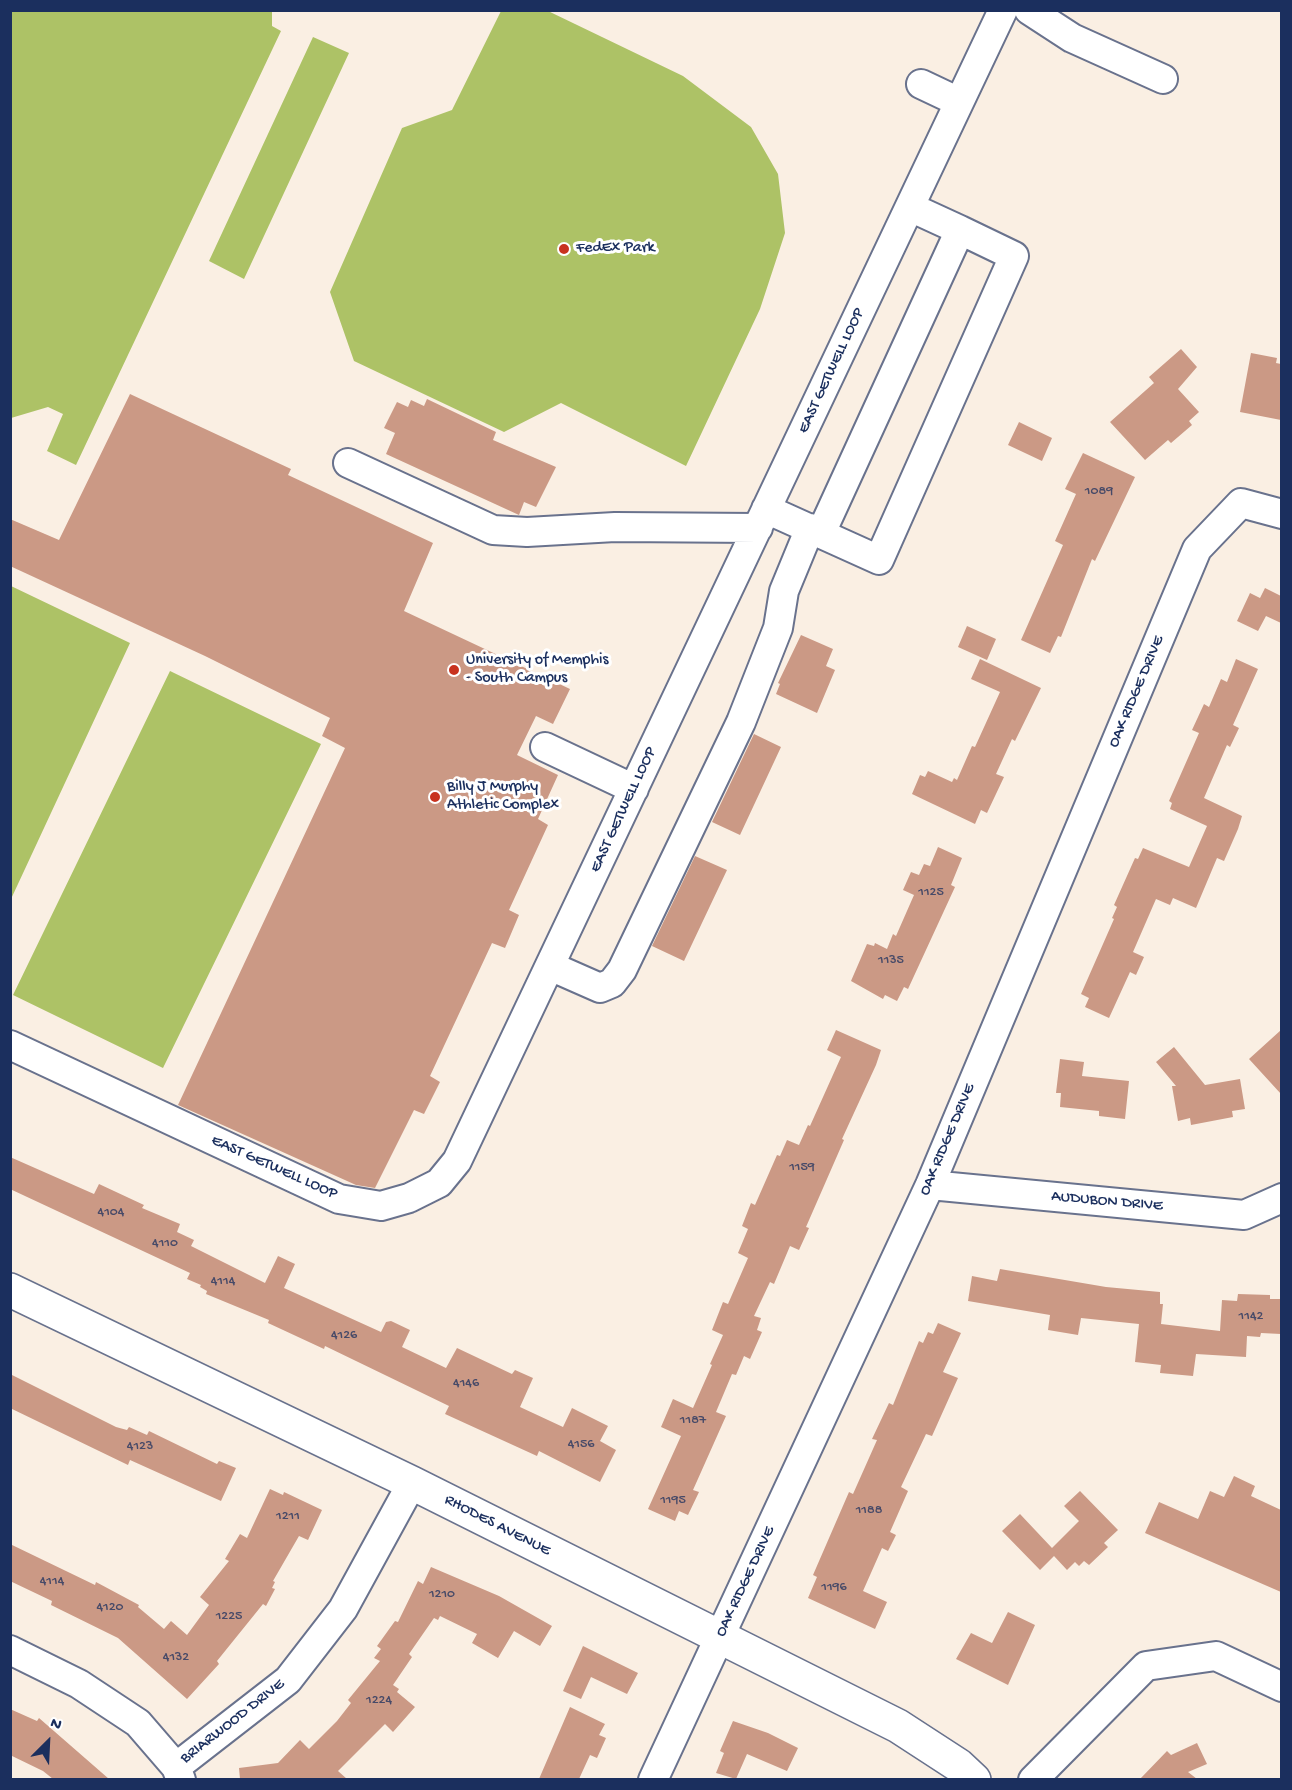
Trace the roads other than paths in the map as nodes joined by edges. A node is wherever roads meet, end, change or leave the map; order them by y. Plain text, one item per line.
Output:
1 (1003, 10) edge
2 (1029, 10) edge
3 (1163, 79) dead end
4 (921, 84) dead end
5 (959, 102) junction
6 (910, 207) junction
7 (960, 230) junction
8 (348, 463) dead end
9 (1281, 514) edge
10 (762, 519) junction
11 (815, 530) junction
12 (545, 747) dead end
13 (634, 789) junction
14 (550, 966) junction
15 (10, 1045) edge
16 (930, 1185) junction
17 (1281, 1198) edge
18 (10, 1290) edge
19 (412, 1483) junction
20 (720, 1639) junction
21 (10, 1650) edge
22 (1281, 1687) edge
23 (179, 1773) edge
24 (653, 1779) edge
25 (974, 1779) edge
26 (1033, 1779) edge

1 - 5 street, EAST GETWELL LOOP
2 - 3 street
4 - 5 street
5 - 6 street, EAST GETWELL LOOP
6 - 7 street
6 - 10 street, EAST GETWELL LOOP
7 - 11 street
7 - 11 street
8 - 10 street
9 - 16 street, OAK RIDGE DRIVE
10 - 11 street
10 - 13 street, EAST GETWELL LOOP
11 - 14 street
12 - 13 street
13 - 14 street, EAST GETWELL LOOP
14 - 15 street, EAST GETWELL LOOP
16 - 17 street, AUDUBON DRIVE
16 - 20 street, OAK RIDGE DRIVE
18 - 19 main road, RHODES AVENUE
19 - 20 main road, RHODES AVENUE
19 - 23 street, BRIARWOOD DRIVE
20 - 24 street, OAK RIDGE DRIVE
20 - 25 main road, RHODES AVENUE
21 - 23 street
22 - 26 street

